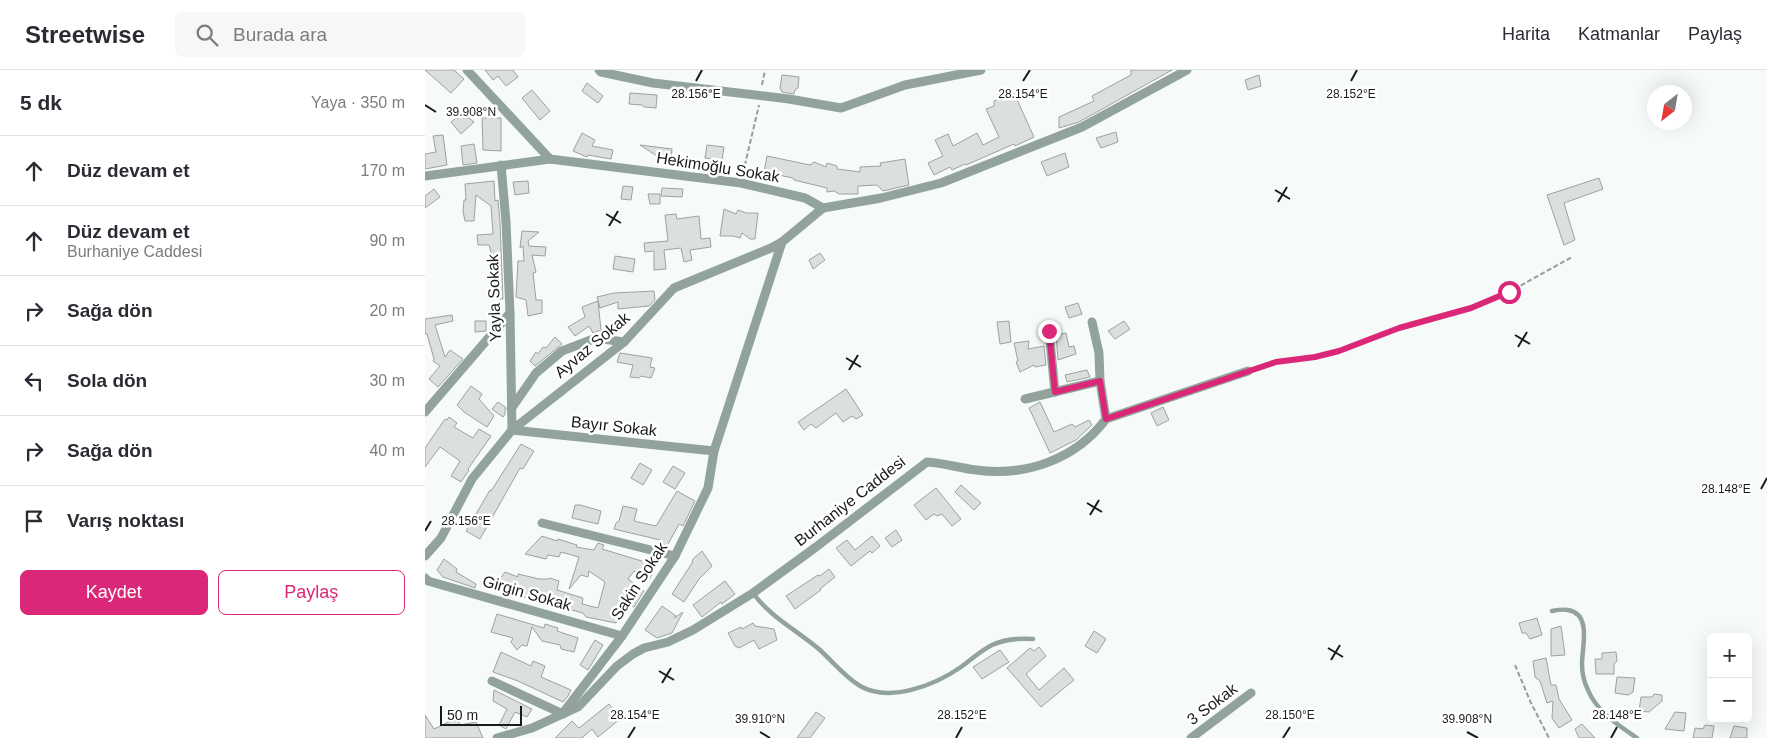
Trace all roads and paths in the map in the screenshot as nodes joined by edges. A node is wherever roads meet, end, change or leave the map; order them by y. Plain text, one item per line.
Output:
1 (467, 70) edge
2 (599, 70) edge
3 (765, 70) edge
4 (981, 70) edge
5 (1187, 70) edge
6 (763, 84) dead end
7 (756, 121) dead end
8 (550, 159) junction
9 (501, 165) junction
10 (425, 176) edge
11 (741, 183) junction
12 (823, 208) junction
13 (782, 242) junction
14 (1572, 257) dead end
15 (510, 314) junction
16 (1092, 322) dead end
17 (1049, 331) dead end
18 (624, 342) junction
19 (1248, 371) joint
20 (1100, 381) junction
21 (1055, 392) junction
22 (1025, 399) dead end
23 (510, 409) junction
24 (425, 412) edge
25 (1106, 419) junction
26 (511, 430) junction
27 (714, 451) junction
28 (542, 523) dead end
29 (425, 556) edge
30 (675, 556) junction
31 (425, 578) edge
32 (753, 593) junction
33 (1552, 611) dead end
34 (623, 636) junction
35 (1033, 639) dead end
36 (1515, 665) dead end
37 (493, 681) dead end
38 (1251, 693) dead end
39 (563, 714) junction
40 (497, 738) edge
41 (1191, 738) edge
42 (1549, 738) edge
43 (1637, 738) edge

1 - 8 street
2 - 4 street
3 - 6 path
5 - 12 street
7 - 11 path
8 - 9 street, Hekimoğlu Sokak
8 - 11 street, Hekimoğlu Sokak
9 - 10 street, Hekimoğlu Sokak
9 - 15 street, Yayla Sokak
11 - 12 street, Hekimoğlu Sokak
12 - 13 street, Ayvaz Sokak
13 - 18 street, Ayvaz Sokak
13 - 27 street, Sakin Sokak
14 - 19 path
15 - 23 street, Yayla Sokak
15 - 24 street
16 - 20 street
17 - 21 street
18 - 23 street
18 - 26 street, Ayvaz Sokak
19 - 25 street, Burhaniye Caddesi
20 - 21 street
20 - 25 street
21 - 22 street
23 - 26 street, Yayla Sokak
25 - 32 street, Burhaniye Caddesi
26 - 27 street, Bayır Sokak
26 - 29 street, Ayvaz Sokak
27 - 30 street, Sakin Sokak
28 - 30 street
30 - 34 street, Sakin Sokak
31 - 34 street, Girgin Sokak
32 - 35 lane
32 - 39 street, Burhaniye Caddesi
33 - 43 lane
34 - 39 street, Sakin Sokak
36 - 42 path
37 - 39 street
38 - 41 street, 3 Sokak
39 - 40 street, Burhaniye Caddesi

